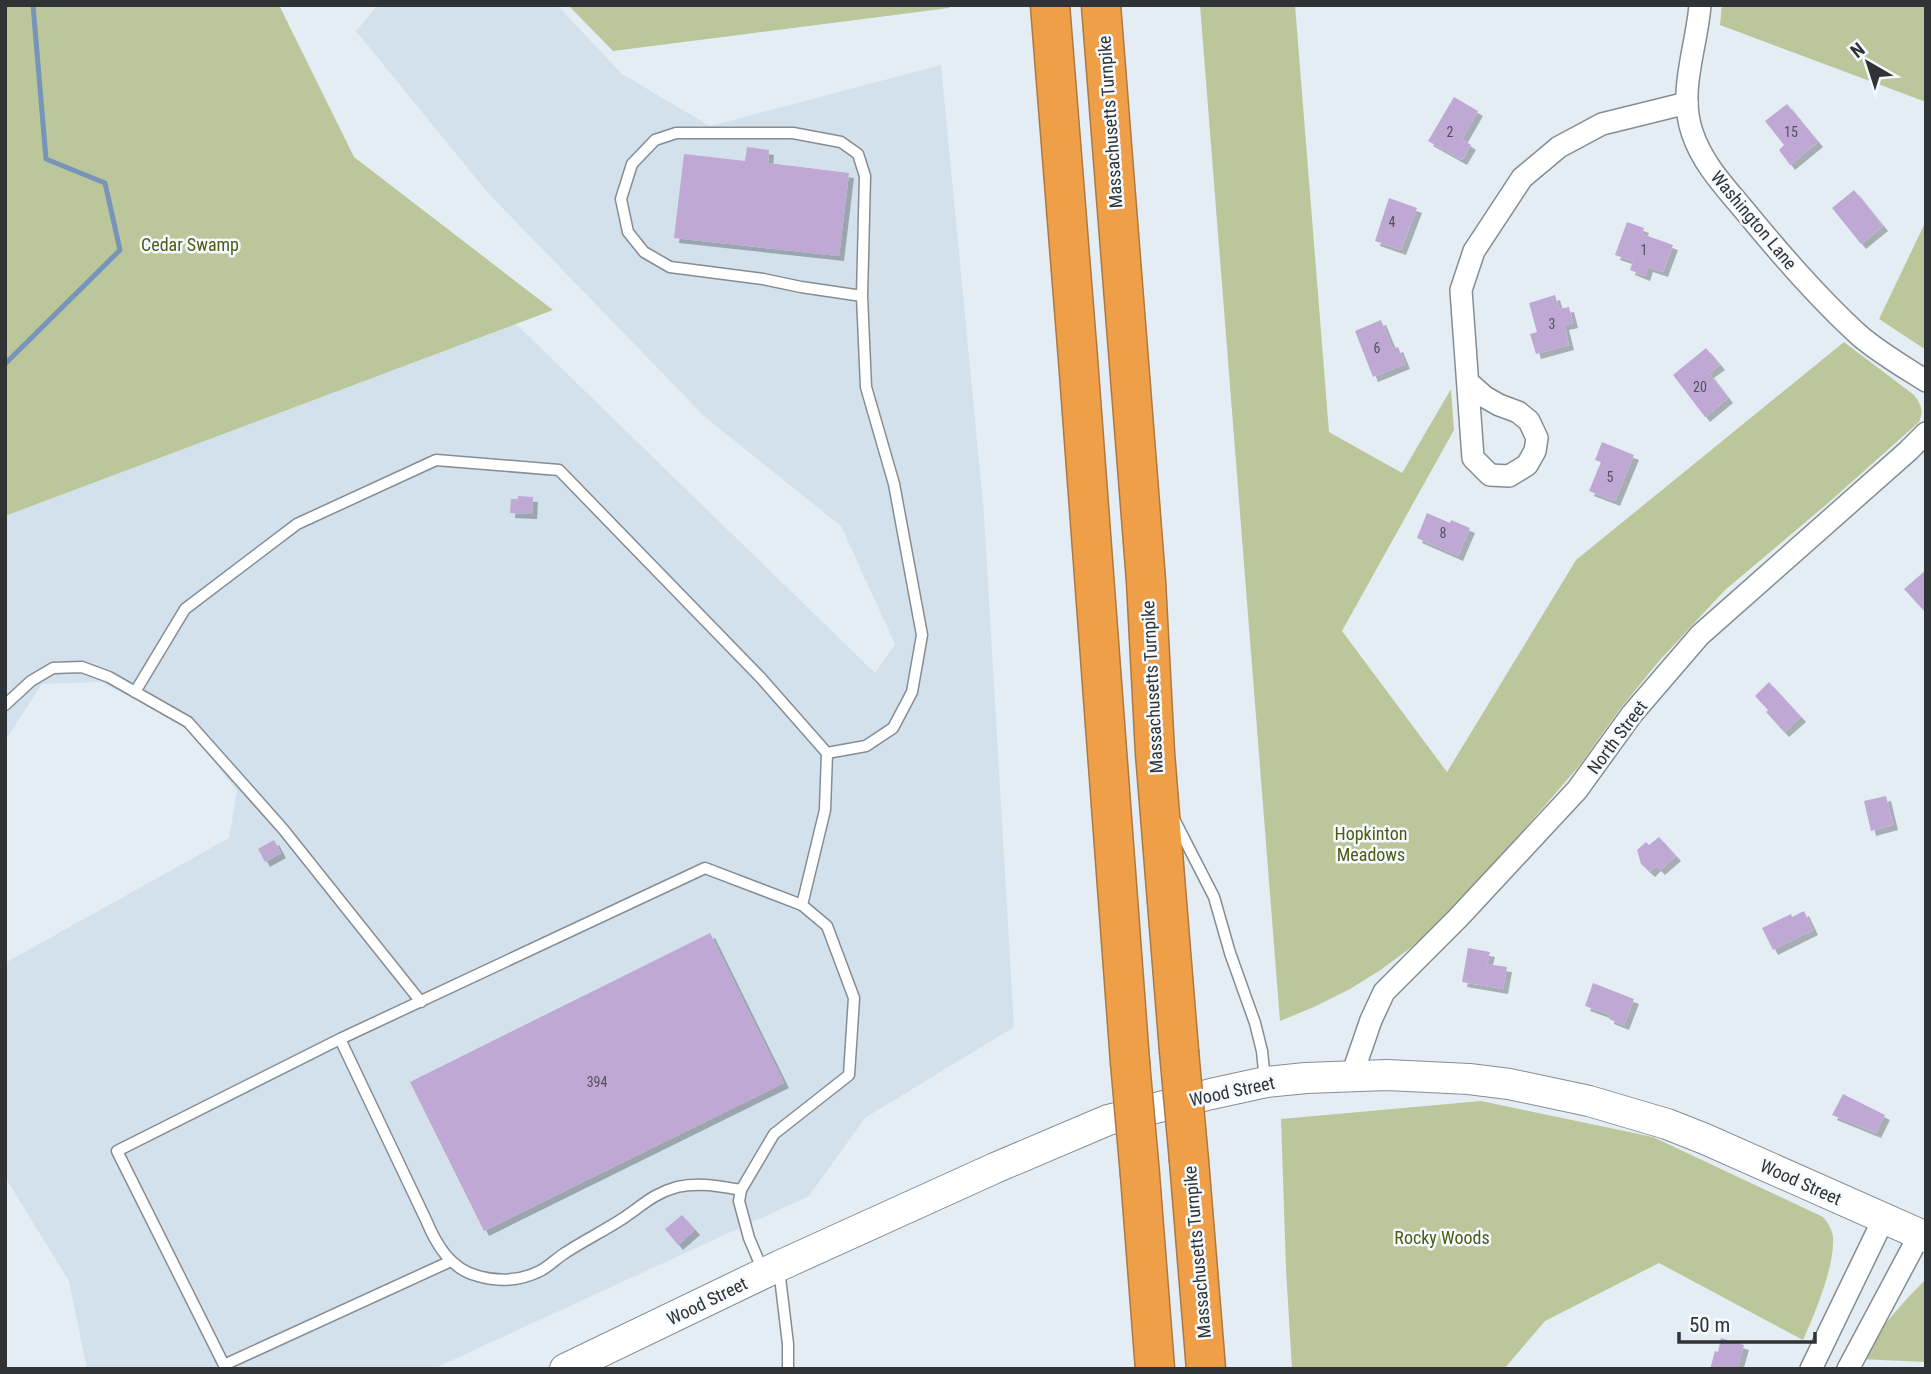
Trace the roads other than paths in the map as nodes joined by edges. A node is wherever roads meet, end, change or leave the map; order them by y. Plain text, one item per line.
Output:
1 (1049, 5) edge
2 (1101, 5) edge
3 (1700, 5) edge
4 (1687, 103) junction
5 (862, 296) junction
6 (1926, 381) edge
7 (1468, 382) dead end
8 (1926, 433) edge
9 (135, 692) junction
10 (5, 705) edge
11 (827, 753) junction
12 (1158, 788) junction
13 (802, 905) junction
14 (421, 1002) junction
15 (340, 1040) junction
16 (1352, 1075) junction
17 (1266, 1082) junction
18 (741, 1190) junction
19 (1884, 1218) junction
20 (1923, 1236) edge
21 (451, 1261) junction
22 (771, 1270) junction
23 (565, 1369) edge
24 (788, 1369) edge
25 (1155, 1369) edge
26 (1206, 1369) edge
27 (1811, 1369) edge
28 (1848, 1369) edge

1 - 25 highway, bridge
2 - 12 highway, Massachusetts Turnpike
3 - 4 street, Washington Lane
4 - 6 street, Washington Lane
4 - 7 street
5 - 5 lane
5 - 11 lane
8 - 16 street, North Street
9 - 10 lane
9 - 11 lane
9 - 14 lane
11 - 13 lane
12 - 17 lane
12 - 26 highway, Massachusetts Turnpike, bridge
13 - 14 lane
13 - 18 lane
14 - 15 lane
15 - 21 lane
15 - 21 lane
16 - 17 main road, Wood Street
16 - 19 main road, Wood Street
17 - 22 main road, Wood Street
18 - 21 lane
18 - 22 lane
19 - 20 main road, Wood Street
19 - 27 street
20 - 28 street
22 - 23 main road, Wood Street
22 - 24 lane

